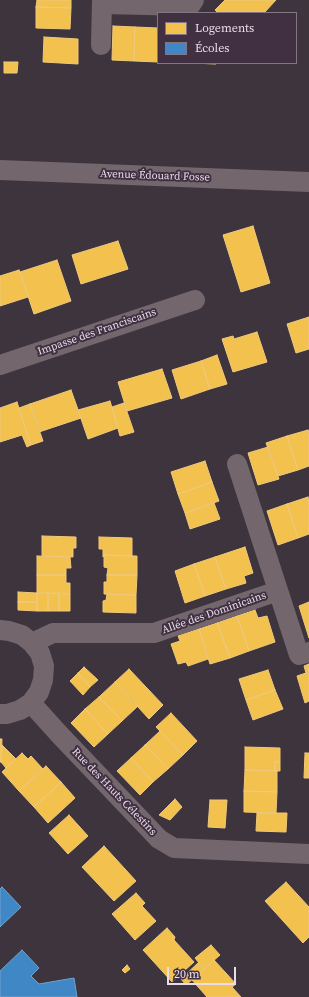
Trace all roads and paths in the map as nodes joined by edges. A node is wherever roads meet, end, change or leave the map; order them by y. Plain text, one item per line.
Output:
1 (194, 0) edge
2 (102, 2) edge
3 (101, 46) dead end
4 (0, 170) edge
5 (309, 182) edge
6 (195, 300) dead end
7 (0, 365) edge
8 (237, 464) dead end
9 (278, 591) junction
10 (0, 630) edge
11 (32, 643) junction
12 (309, 652) edge
13 (31, 703) junction
14 (0, 714) edge
15 (309, 854) edge

1 - 2 street
2 - 3 street
4 - 5 street, Avenue Édouard Fosse
6 - 7 street, Impasse des Franciscains
8 - 9 street, Allée des Dominicains
9 - 11 street, Allée des Dominicains
9 - 12 street, Allée des Dominicains
10 - 11 street
11 - 13 street
13 - 14 street
13 - 15 street, Rue des Hauts Célestins

